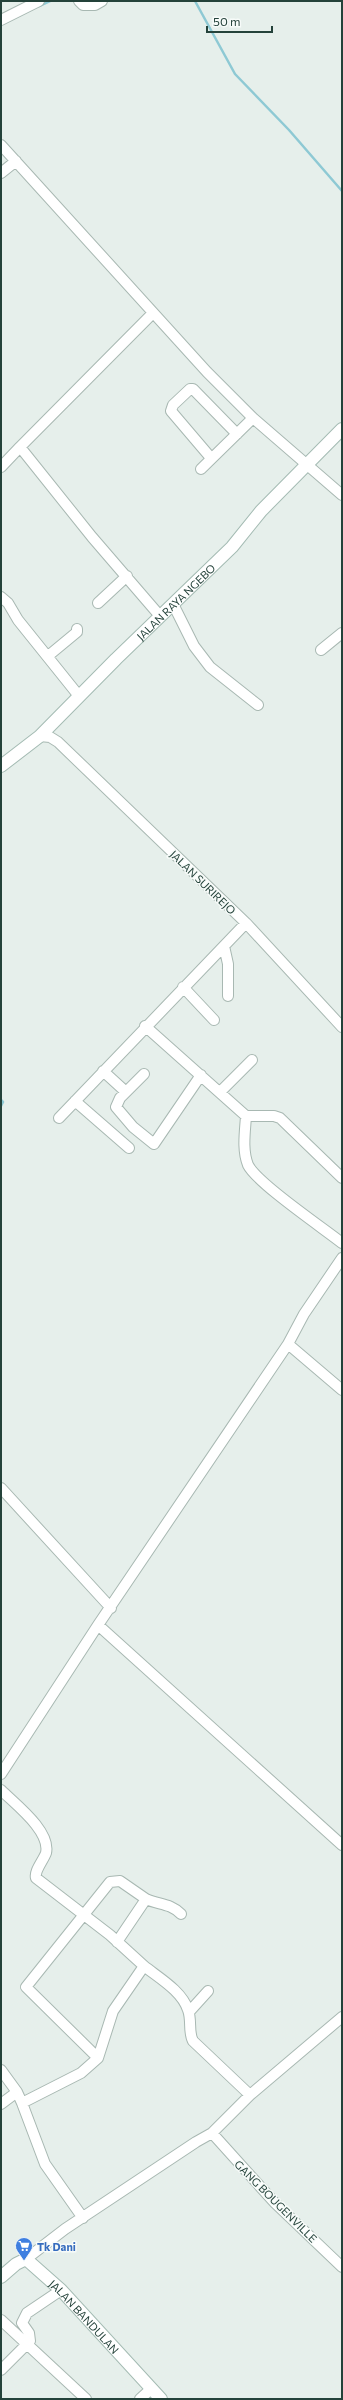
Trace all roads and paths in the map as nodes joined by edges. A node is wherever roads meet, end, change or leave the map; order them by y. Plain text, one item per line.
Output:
1 (39, 1) edge
2 (78, 1) edge
3 (102, 1) edge
4 (1, 20) edge
5 (1, 145) edge
6 (16, 161) junction
7 (1, 173) edge
8 (153, 313) junction
9 (253, 418) junction
10 (342, 429) edge
11 (237, 434) junction
12 (20, 447) junction
13 (211, 458) junction
14 (307, 463) junction
15 (1, 467) edge
16 (201, 469) dead end
17 (342, 495) edge
18 (126, 576) junction
19 (1, 597) edge
20 (98, 602) dead end
21 (173, 604) junction
22 (160, 616) junction
23 (77, 629) dead end
24 (342, 633) edge
25 (321, 650) dead end
26 (48, 656) junction
27 (79, 696) junction
28 (258, 705) dead end
29 (54, 721) junction
30 (40, 736) junction
31 (58, 742) junction
32 (1, 766) edge
33 (246, 923) junction
34 (224, 946) junction
35 (183, 987) junction
36 (228, 996) dead end
37 (214, 1020) dead end
38 (145, 1026) junction
39 (342, 1027) edge
40 (252, 1060) dead end
41 (103, 1071) junction
42 (144, 1074) dead end
43 (202, 1075) junction
44 (126, 1092) junction
45 (220, 1092) junction
46 (75, 1101) junction
47 (246, 1116) junction
48 (59, 1118) dead end
49 (129, 1148) dead end
50 (342, 1178) edge
51 (342, 1243) edge
52 (342, 1258) edge
53 (288, 1344) junction
54 (342, 1390) edge
55 (1, 1488) edge
56 (111, 1608) junction
57 (98, 1625) junction
58 (1, 1774) edge
59 (1, 1790) edge
60 (342, 1845) edge
61 (146, 1899) junction
62 (181, 1914) dead end
63 (84, 1915) junction
64 (117, 1942) junction
65 (144, 1966) junction
66 (208, 1991) dead end
67 (189, 2012) junction
68 (342, 2017) edge
69 (98, 2058) junction
70 (1, 2070) edge
71 (17, 2092) junction
72 (250, 2095) junction
73 (22, 2103) junction
74 (1, 2104) edge
75 (212, 2133) junction
76 (83, 2218) junction
77 (26, 2259) junction
78 (342, 2267) edge
79 (1, 2277) edge
80 (61, 2290) junction
81 (1, 2320) edge
82 (28, 2344) junction
83 (1, 2370) edge
84 (151, 2389) junction
85 (86, 2399) edge
86 (140, 2399) edge
87 (161, 2399) edge

1 - 4 street
2 - 3 street
5 - 6 street
6 - 7 street
6 - 8 street
8 - 9 street
8 - 12 street
9 - 11 street
9 - 14 street
10 - 14 street, JALAN RAYA NGEBO
11 - 13 street
11 - 13 street
12 - 15 street
12 - 18 street
13 - 16 street
14 - 17 street
14 - 21 street, JALAN RAYA NGEBO
18 - 20 street
18 - 22 street
19 - 26 street
21 - 22 street, JALAN RAYA NGEBO
21 - 28 street
22 - 27 street, JALAN RAYA NGEBO
23 - 26 street
24 - 25 street
26 - 27 street
27 - 29 street, JALAN RAYA NGEBO
29 - 30 street, JALAN RAYA NGEBO
29 - 31 street
30 - 31 street, JALAN SURIREJO
30 - 32 street, JALAN RAYA NGEBO
31 - 33 street, JALAN SURIREJO
33 - 34 street
33 - 39 street, JALAN SURIREJO
34 - 35 street
34 - 36 street
35 - 37 street
35 - 38 street
38 - 41 street
38 - 43 street
40 - 45 street
41 - 44 street
41 - 46 street
42 - 44 street
43 - 44 street
43 - 45 street
45 - 47 street
46 - 48 street
46 - 49 street
47 - 50 street
47 - 51 street
52 - 53 street
53 - 54 street
53 - 56 street
55 - 56 street
56 - 57 street
57 - 58 street
57 - 60 street
59 - 63 street
61 - 62 street
61 - 63 street
61 - 64 street
63 - 64 street
63 - 69 street
64 - 65 street
65 - 67 street
65 - 69 street
66 - 67 street
67 - 72 street
68 - 72 street
69 - 73 street
70 - 71 street
71 - 73 street
71 - 74 street
72 - 75 street
73 - 76 street
75 - 76 street
75 - 78 street, GANG BOUGENVILLE
76 - 77 street
77 - 79 street
77 - 80 street, JALAN BANDULAN
80 - 82 street
80 - 84 street, JALAN BANDULAN
81 - 82 street
82 - 83 street
82 - 85 street
84 - 86 street
84 - 87 street, JALAN BANDULAN

